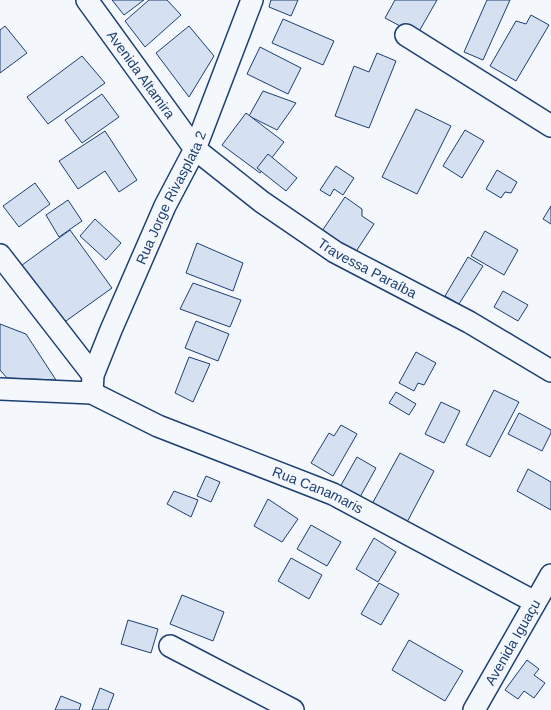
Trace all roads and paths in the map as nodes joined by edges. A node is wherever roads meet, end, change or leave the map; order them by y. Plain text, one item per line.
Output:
1 (87, 0) edge
2 (252, 0) edge
3 (406, 36) dead end
4 (551, 126) edge
5 (195, 149) junction
6 (0, 255) edge
7 (551, 371) edge
8 (92, 384) junction
9 (0, 389) edge
10 (551, 575) edge
11 (534, 602) junction
12 (170, 646) dead end
13 (292, 710) edge
14 (474, 710) edge

1 - 5 street, Avenida Altamira
2 - 5 street, Rua Jorge Rivasplata 2
3 - 4 street
5 - 7 street, Travessa Paraíba
5 - 8 street, Rua Jorge Rivasplata 2
6 - 8 street
8 - 9 street
8 - 11 street, Rua Canamaris
10 - 11 street, Avenida Iguaçu
11 - 14 street, Avenida Iguaçu
12 - 13 street

